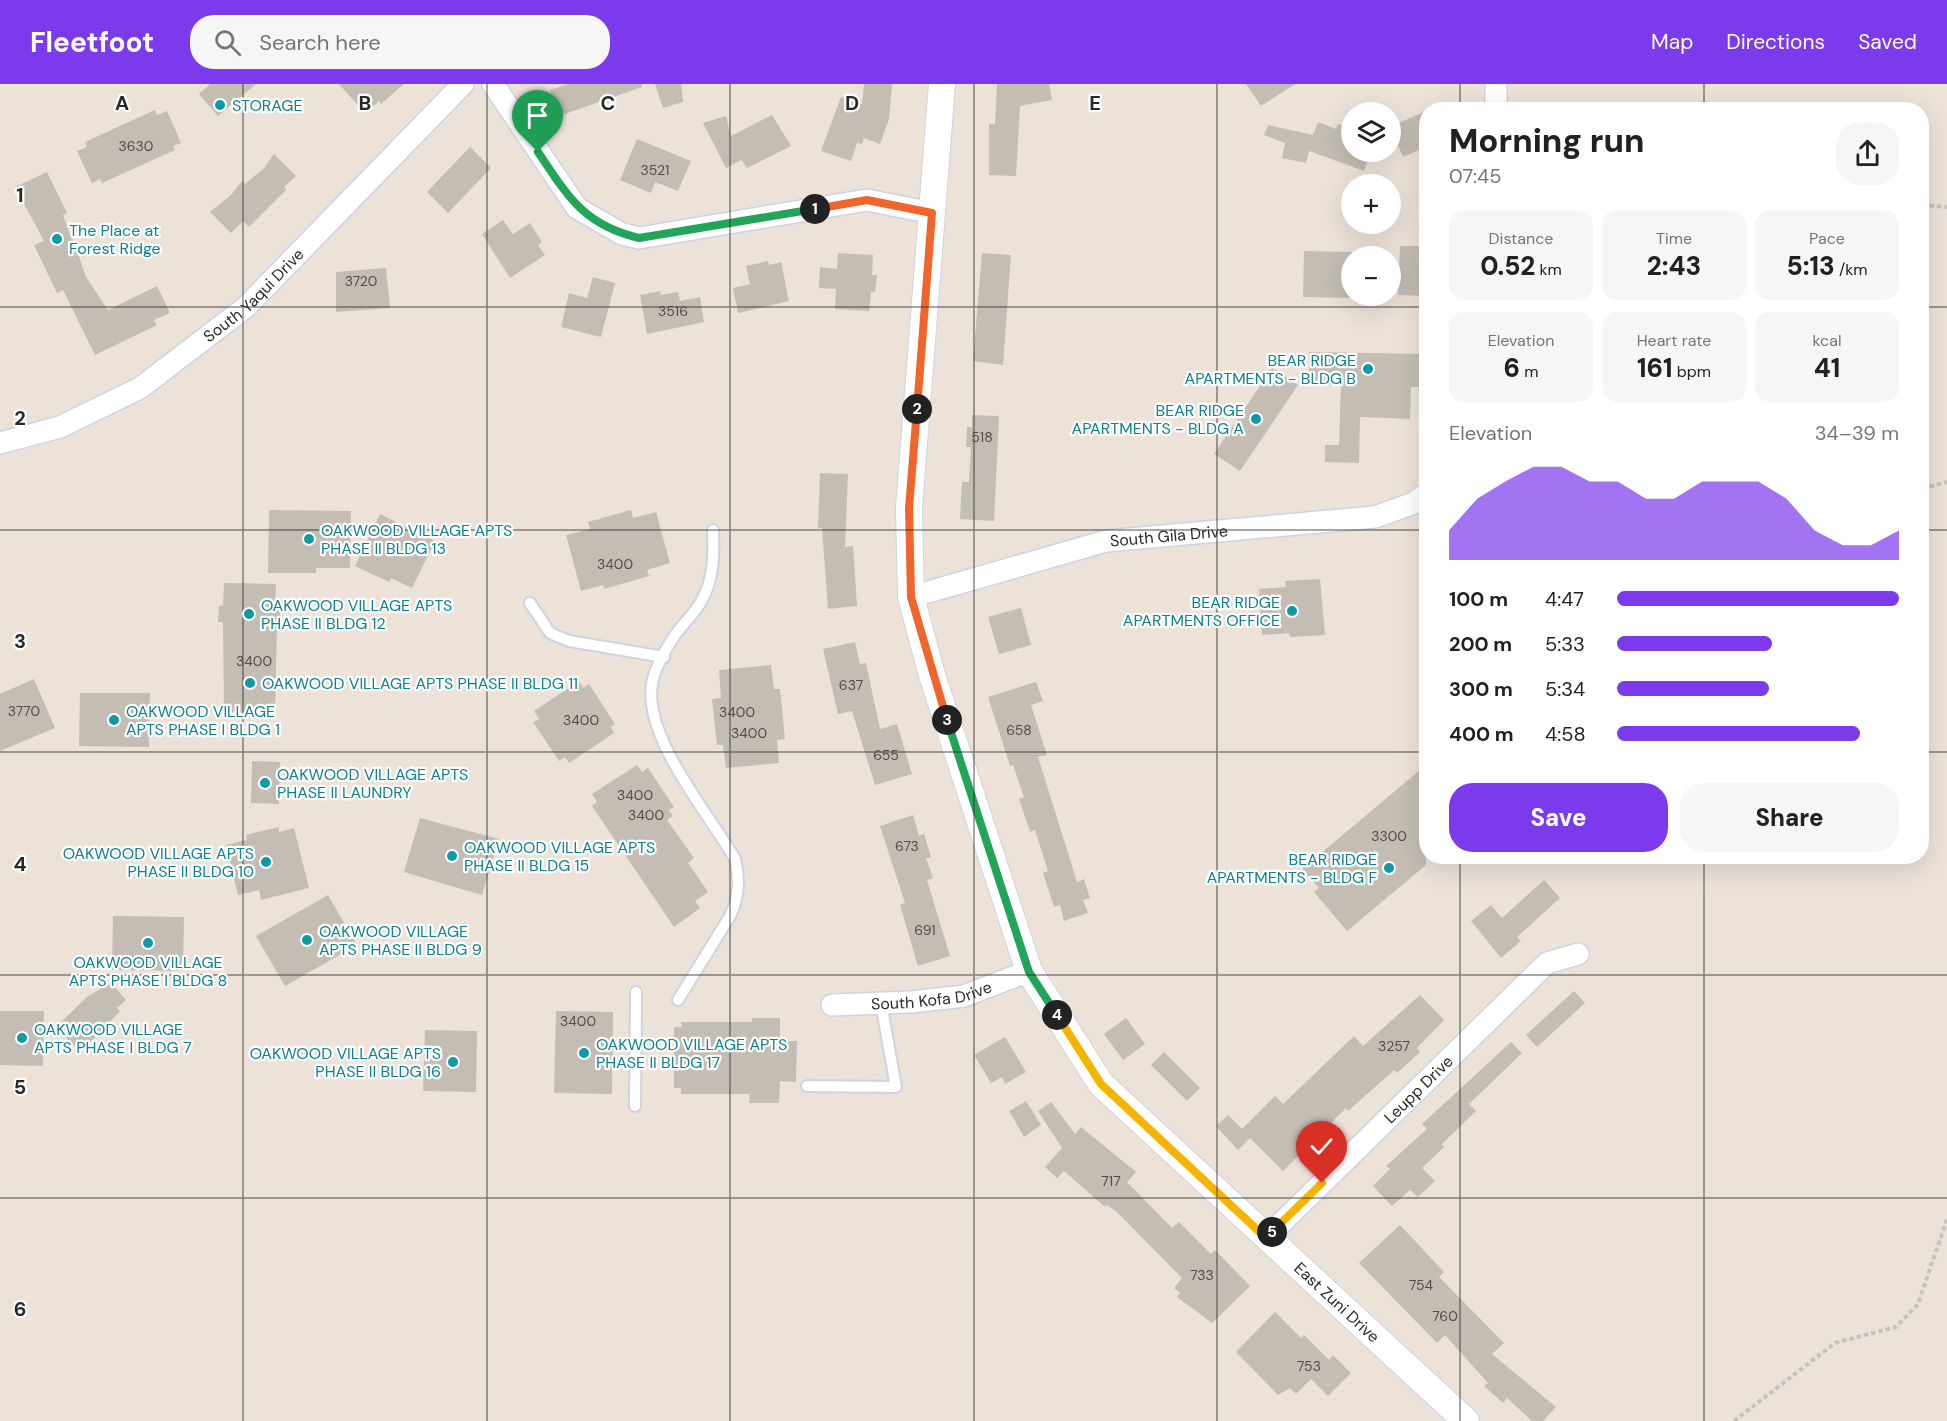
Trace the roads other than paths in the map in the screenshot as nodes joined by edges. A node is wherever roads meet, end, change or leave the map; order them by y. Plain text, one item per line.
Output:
1 (463, 84) edge
2 (493, 84) edge
3 (942, 84) edge
4 (1496, 84) edge
5 (1496, 102) edge
6 (932, 213) junction
7 (0, 443) edge
8 (1419, 499) edge
9 (713, 530) dead end
10 (911, 597) junction
11 (530, 603) dead end
12 (664, 657) junction
13 (1578, 954) dead end
14 (1029, 972) junction
15 (636, 992) dead end
16 (678, 1000) dead end
17 (881, 1004) junction
18 (832, 1005) dead end
19 (807, 1086) dead end
20 (635, 1106) dead end
21 (1266, 1238) junction
22 (1466, 1421) edge

1 - 7 street, South Yaqui Drive
2 - 6 street
3 - 6 street, East Zuni Drive
4 - 5 street
6 - 10 street, East Zuni Drive
8 - 10 street, South Gila Drive
9 - 12 lane
10 - 14 street, East Zuni Drive
11 - 12 lane
12 - 16 lane
13 - 21 street, Leupp Drive
14 - 17 street, South Kofa Drive
14 - 21 street, East Zuni Drive
15 - 20 lane
17 - 18 street, South Kofa Drive
17 - 19 lane
21 - 22 street, East Zuni Drive

